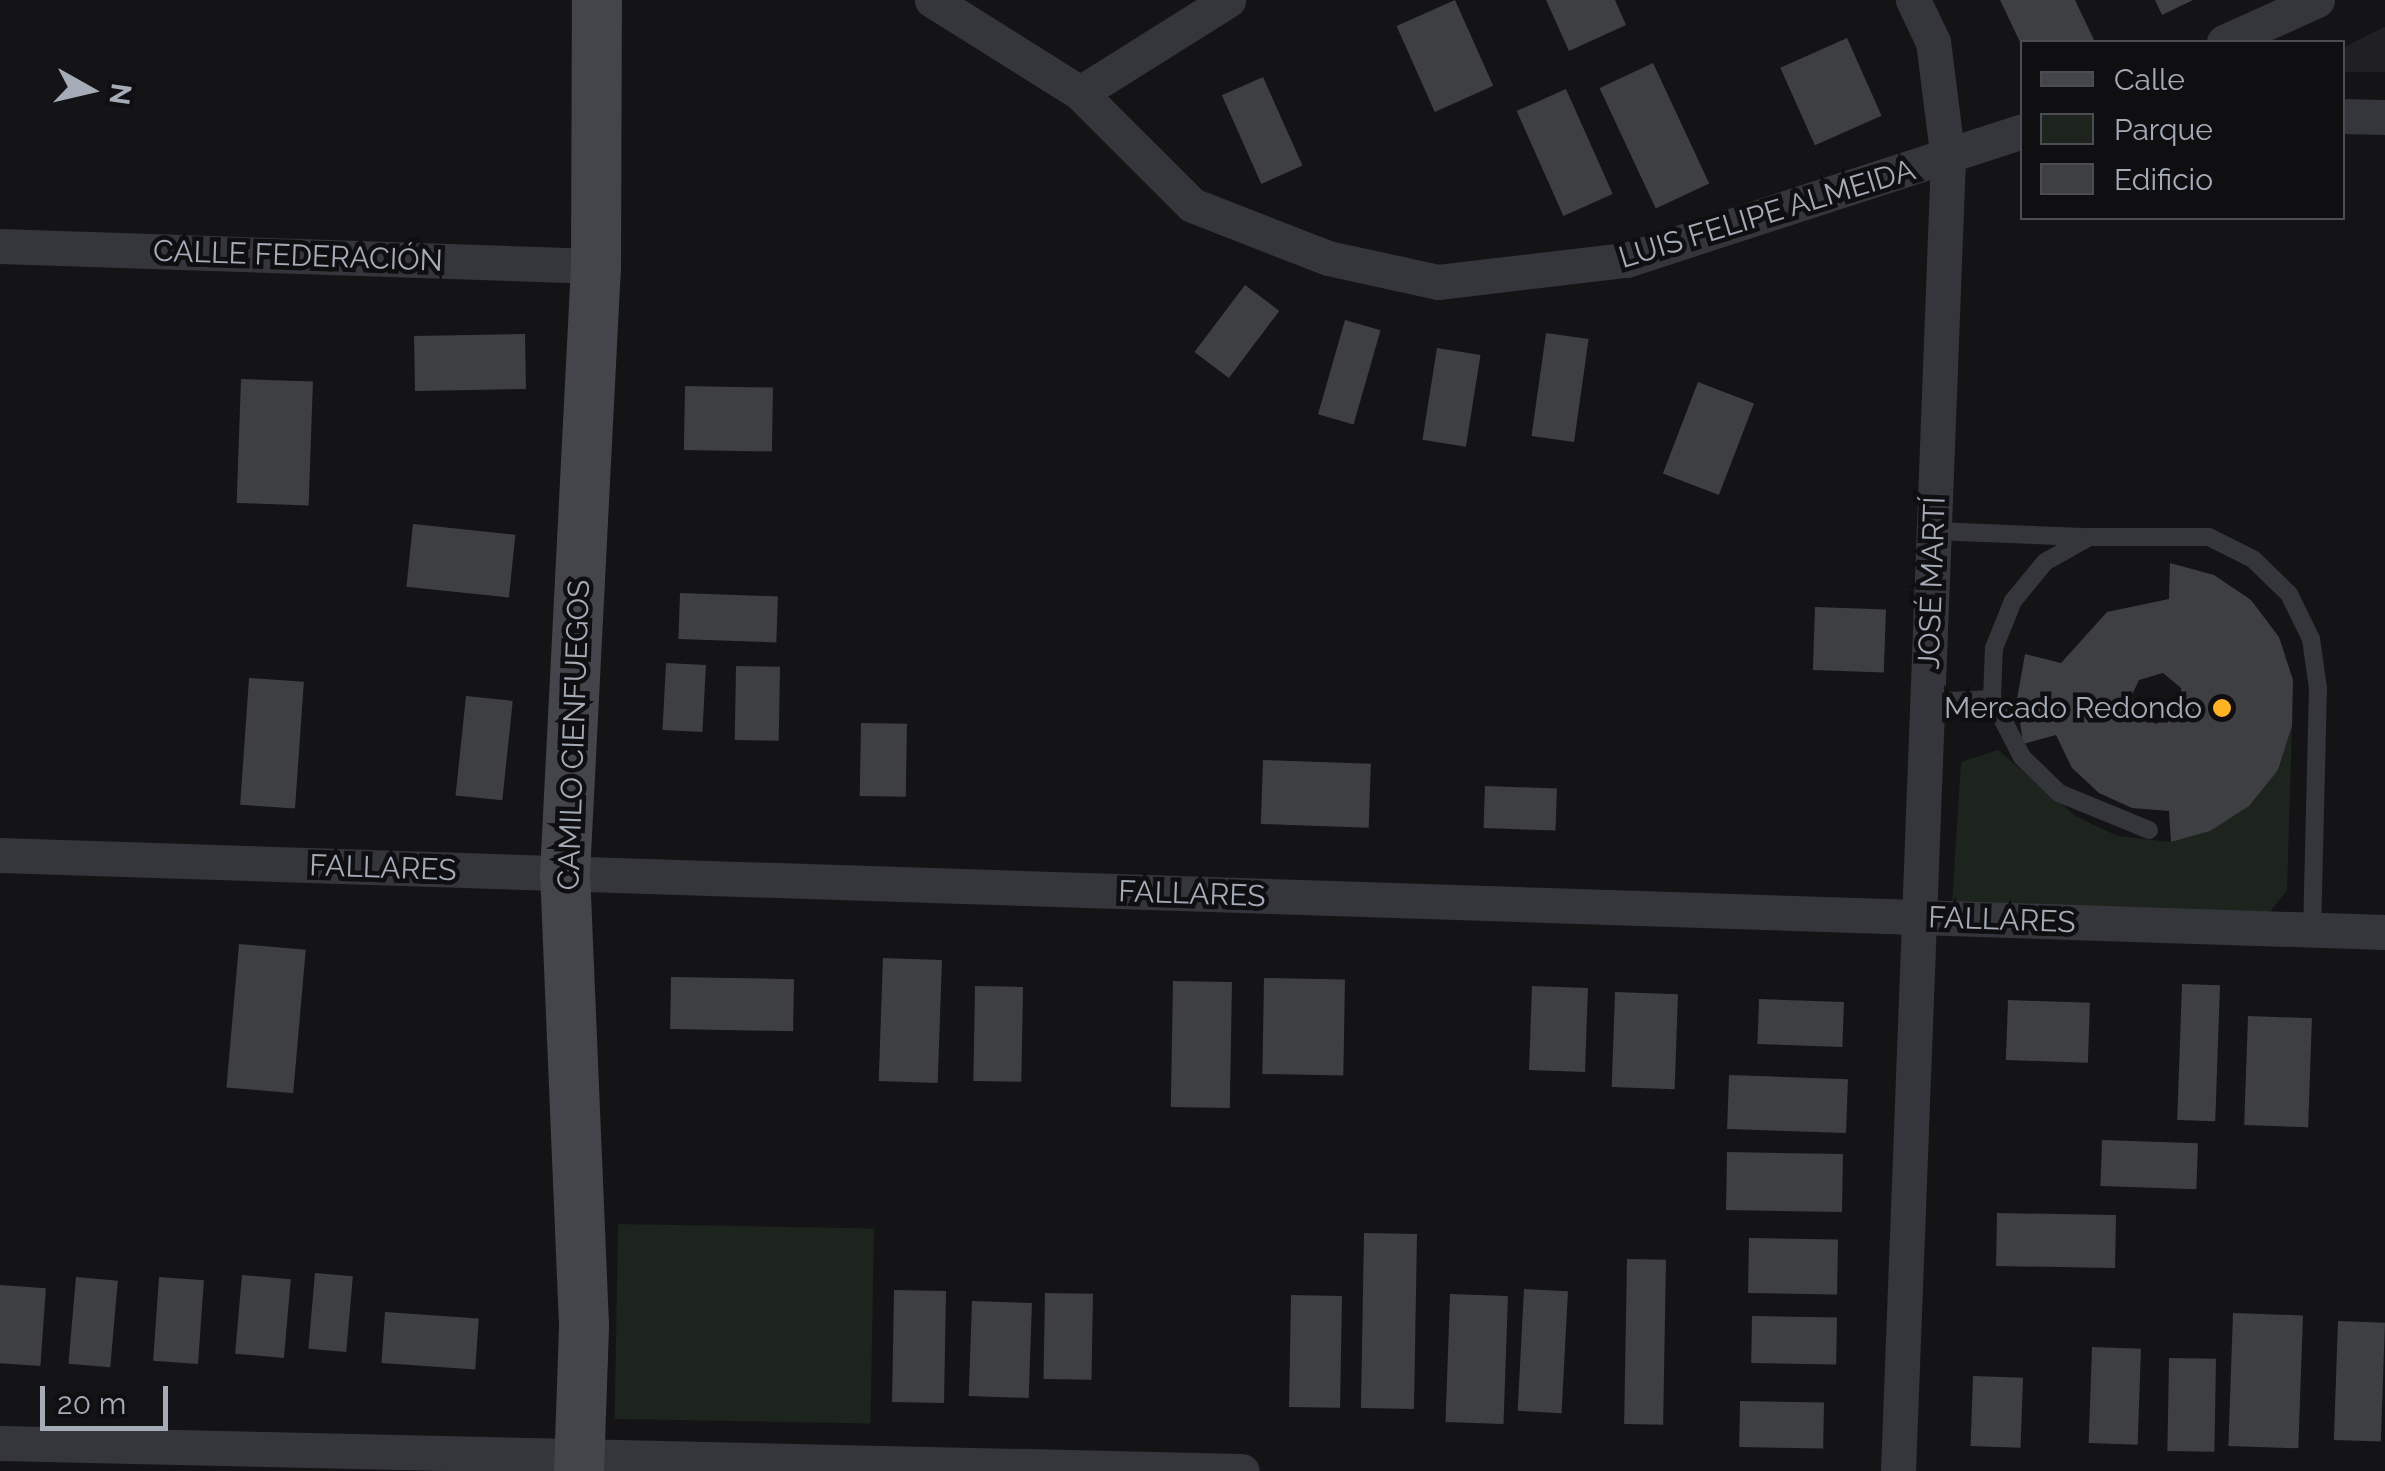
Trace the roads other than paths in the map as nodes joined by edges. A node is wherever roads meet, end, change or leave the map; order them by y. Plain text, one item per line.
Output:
1 (597, 0) edge
2 (932, 0) edge
3 (1228, 0) edge
4 (1913, 0) edge
5 (2317, 0) edge
6 (2228, 40) edge
7 (1080, 93) junction
8 (2345, 116) edge
9 (2385, 117) edge
10 (2020, 132) edge
11 (1948, 160) junction
12 (0, 246) edge
13 (596, 266) junction
14 (1934, 531) junction
15 (2089, 536) junction
16 (1992, 699) junction
17 (1927, 702) junction
18 (2149, 830) dead end
19 (0, 855) edge
20 (565, 874) junction
21 (1919, 917) junction
22 (2312, 930) junction
23 (2385, 932) edge
24 (0, 1443) edge
25 (579, 1464) edge
26 (1242, 1471) edge
27 (1898, 1471) edge

1 - 13 street, CAMILO CIENFUEGOS
2 - 7 street, LUIS FELIPE ALMEIDA
3 - 7 street
4 - 11 street, JOSÉ MARTÍ
5 - 6 street
7 - 11 street, LUIS FELIPE ALMEIDA
8 - 9 street
10 - 11 street, LUIS FELIPE ALMEIDA
11 - 14 street, JOSÉ MARTÍ
12 - 13 street, CALLE FEDERACIÓN
13 - 20 street, CAMILO CIENFUEGOS
14 - 15 lane
14 - 17 street, JOSÉ MARTÍ
15 - 16 lane
15 - 22 lane
16 - 17 lane
16 - 18 lane
17 - 21 street, JOSÉ MARTÍ
19 - 20 street, FALLARES
20 - 21 street, FALLARES
20 - 25 street, CAMILO CIENFUEGOS
21 - 22 street, FALLARES
21 - 27 street, JOSÉ MARTÍ
22 - 23 street, FALLARES
24 - 25 street
25 - 26 street

